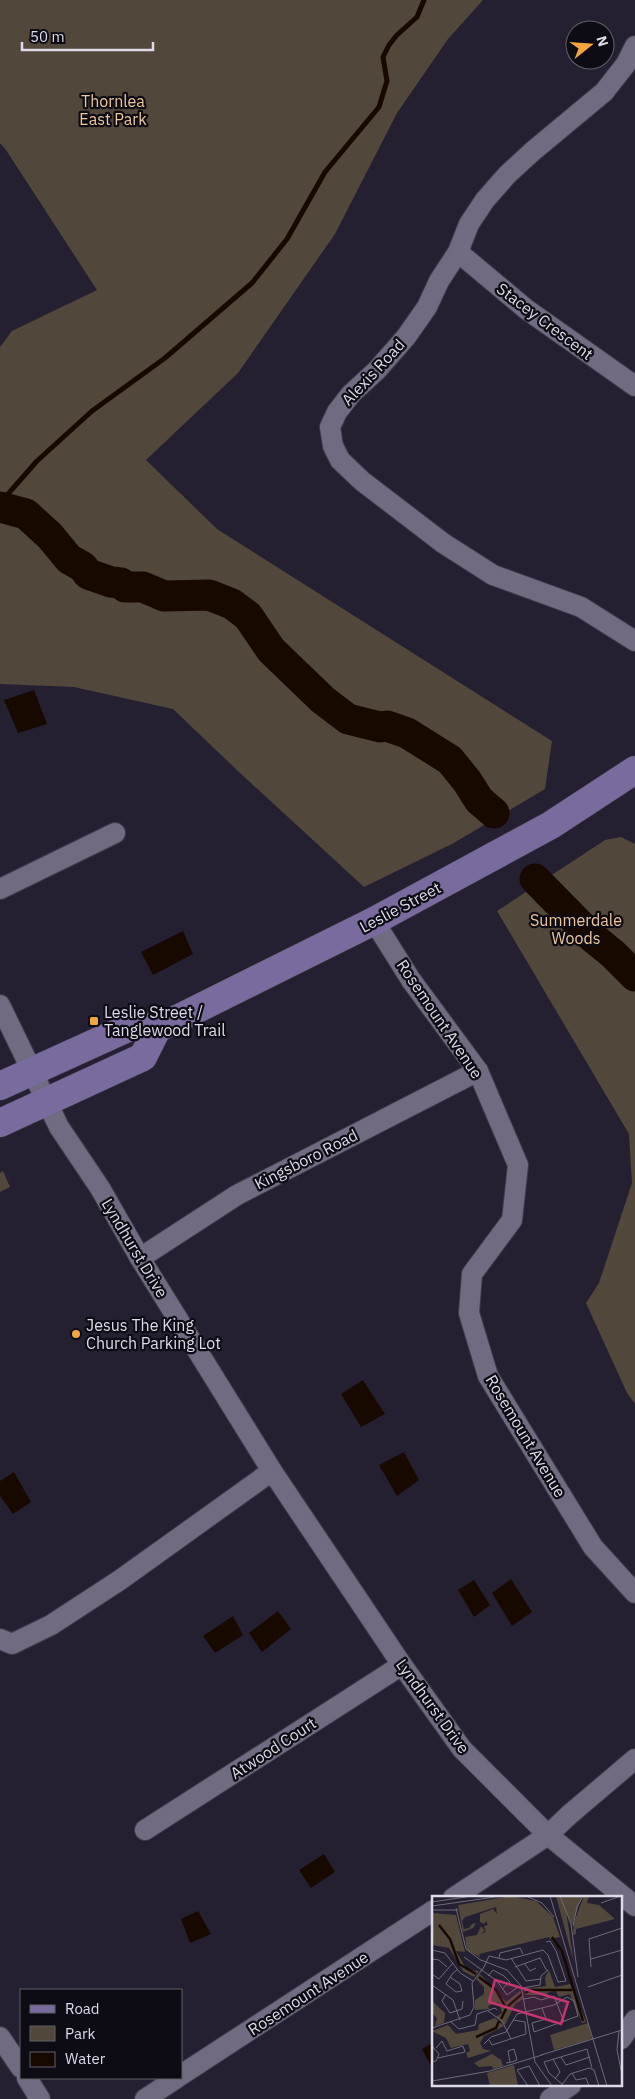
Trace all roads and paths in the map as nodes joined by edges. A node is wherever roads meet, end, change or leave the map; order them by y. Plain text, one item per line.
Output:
1 (635, 46) edge
2 (458, 252) junction
3 (635, 386) edge
4 (635, 641) edge
5 (634, 772) edge
6 (115, 833) dead end
7 (0, 889) edge
8 (374, 921) junction
9 (0, 1005) edge
10 (157, 1029) junction
11 (32, 1071) junction
12 (478, 1071) junction
13 (0, 1086) edge
14 (46, 1101) junction
15 (0, 1123) edge
16 (140, 1258) junction
17 (272, 1471) junction
18 (635, 1593) edge
19 (0, 1639) edge
20 (402, 1665) junction
21 (635, 1759) edge
22 (144, 1830) dead end
23 (548, 1835) junction
24 (456, 1896) edge
25 (635, 1906) edge
26 (432, 1911) edge
27 (635, 2020) edge
28 (0, 2037) edge
29 (622, 2038) edge
30 (20, 2067) edge
31 (182, 2074) edge
32 (28, 2079) edge
33 (175, 2079) edge
34 (570, 2086) edge
35 (40, 2099) edge
36 (145, 2099) edge
37 (550, 2099) edge

1 - 2 street, Alexis Road
2 - 3 street, Stacey Crescent
2 - 4 street, Alexis Road
5 - 8 main road, Leslie Street
6 - 7 street
8 - 10 main road, Leslie Street
8 - 12 street, Rosemount Avenue
9 - 11 street, Lyndhurst Drive
10 - 11 main road
10 - 14 main road
11 - 13 main road
11 - 14 street, Lyndhurst Drive
12 - 16 street, Kingsboro Road
12 - 18 street, Rosemount Avenue
14 - 15 main road
14 - 16 street, Lyndhurst Drive
16 - 17 street, Lyndhurst Drive
17 - 19 street
17 - 20 street, Lyndhurst Drive
20 - 22 street, Atwood Court
20 - 23 street, Lyndhurst Drive
21 - 23 street
23 - 24 street
23 - 25 street, Lyndhurst Drive
26 - 31 street, Rosemount Avenue
27 - 29 street
28 - 30 street
32 - 35 street
33 - 36 street
34 - 37 street

